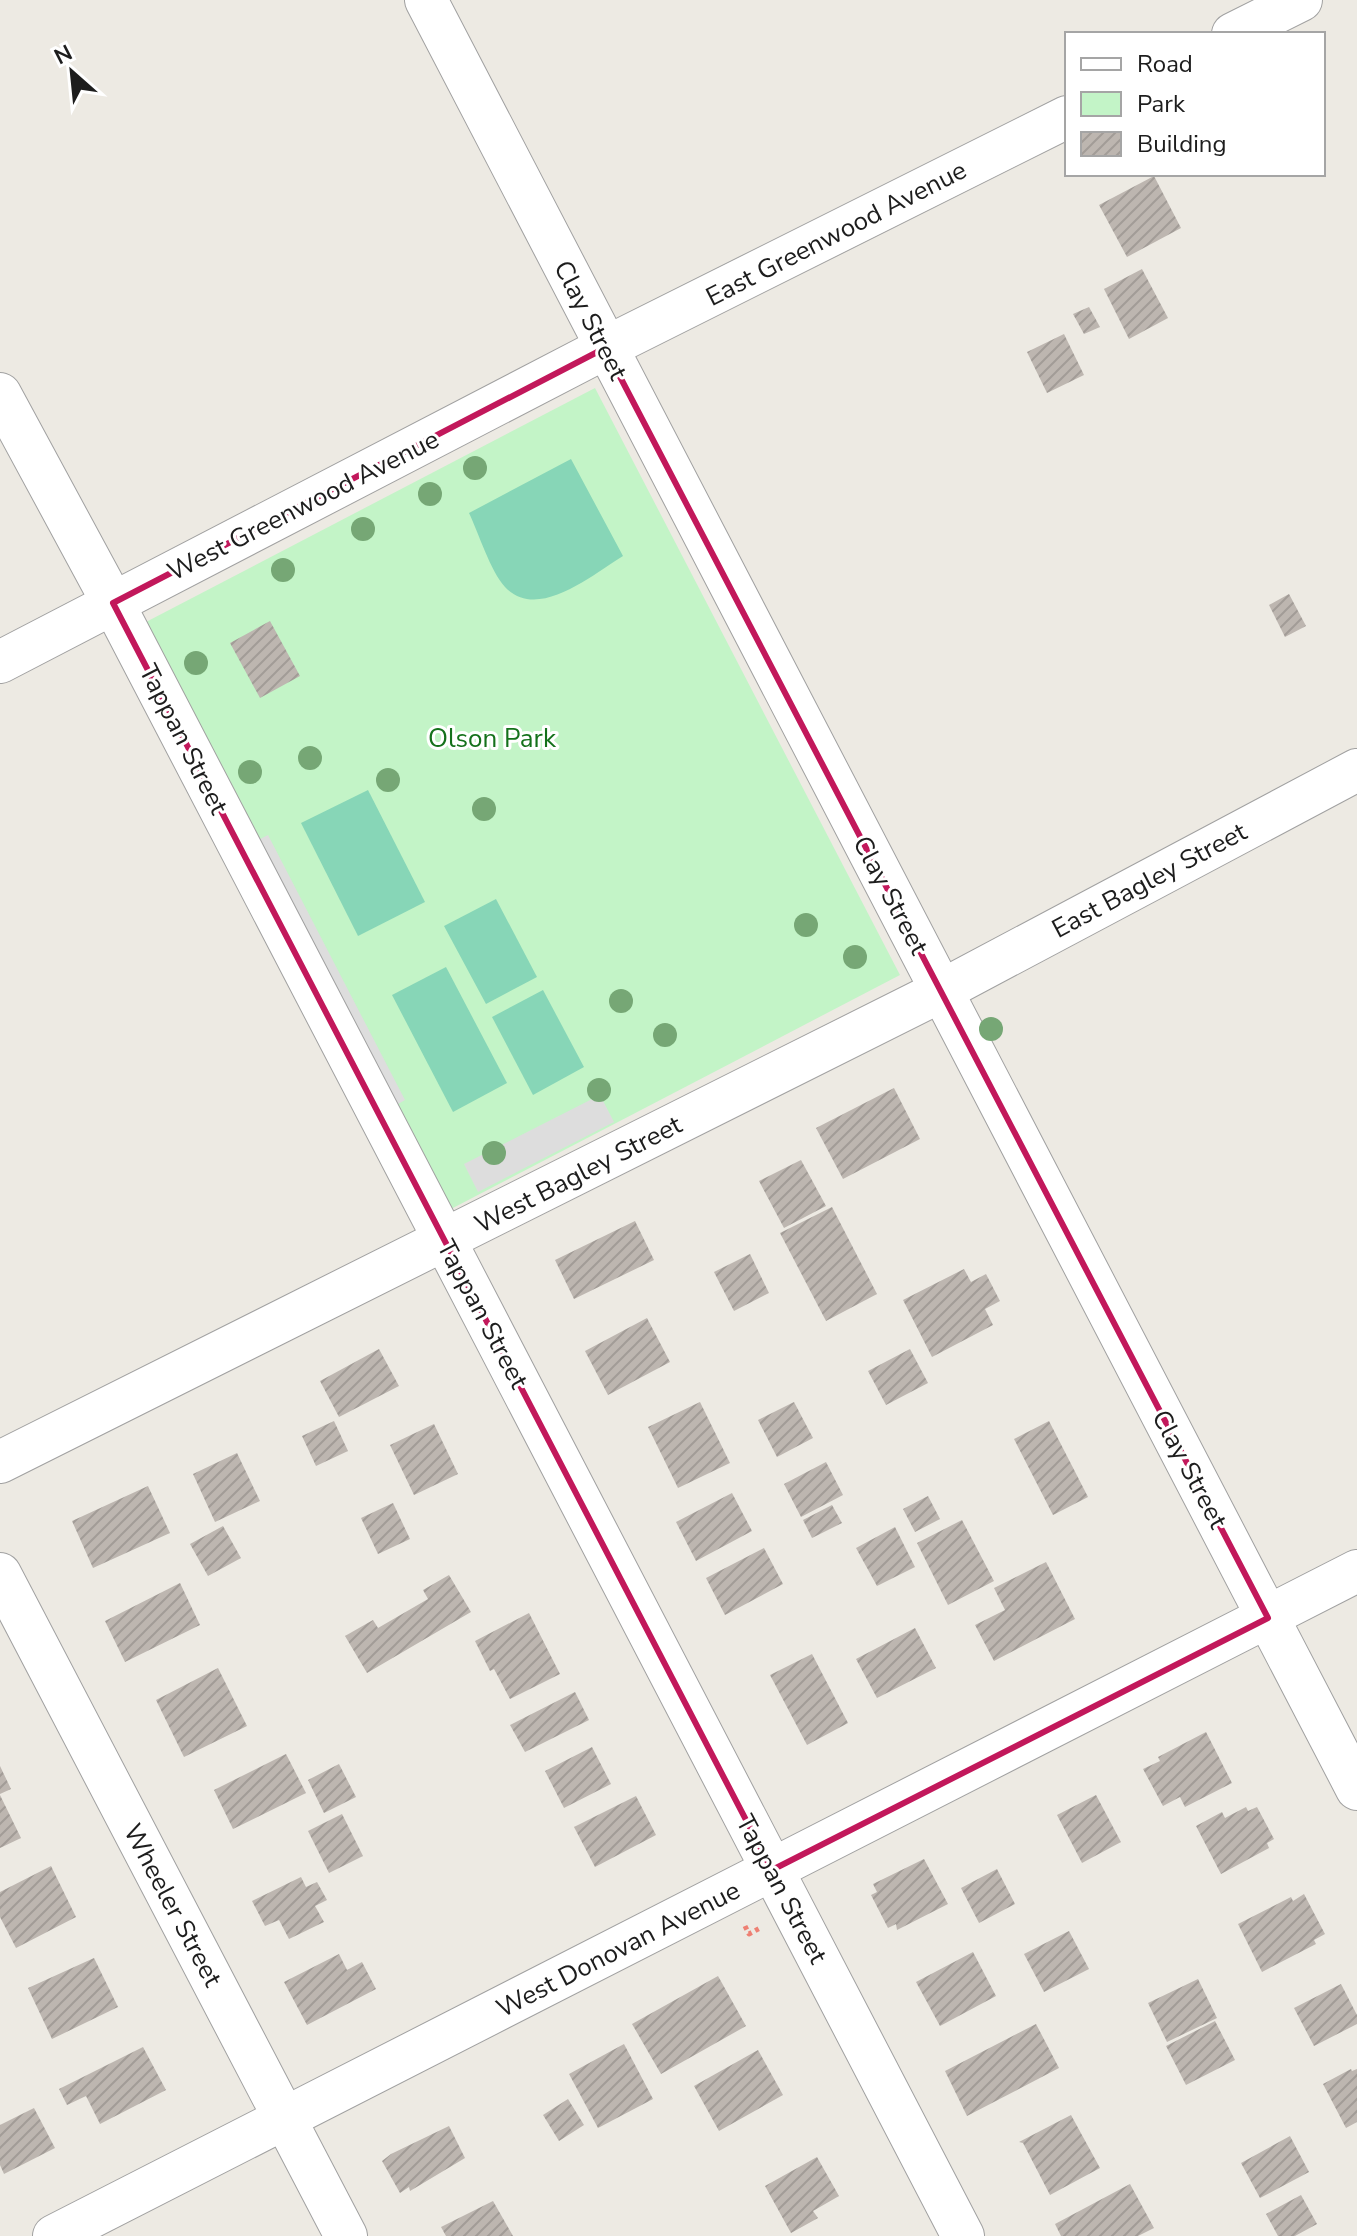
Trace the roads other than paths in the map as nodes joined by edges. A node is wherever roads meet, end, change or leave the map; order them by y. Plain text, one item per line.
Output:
1 (426, 0) edge
2 (1301, 0) edge
3 (1237, 32) edge
4 (1065, 118) edge
5 (605, 348) junction
6 (0, 394) edge
7 (113, 603) junction
8 (0, 662) edge
9 (1357, 770) edge
10 (941, 991) junction
11 (445, 1241) junction
12 (0, 1462) edge
13 (1357, 1571) edge
14 (0, 1574) edge
15 (1268, 1618) junction
16 (1357, 1789) edge
17 (772, 1870) junction
18 (285, 2118) junction
19 (54, 2236) edge
20 (346, 2236) edge
21 (963, 2236) edge

1 - 5 street, Clay Street
2 - 3 street
4 - 5 street, East Greenwood Avenue
5 - 7 street, West Greenwood Avenue
5 - 10 street, Clay Street
6 - 7 street, Tappan Street
7 - 8 street, West Greenwood Avenue
7 - 11 street, Tappan Street
9 - 10 street, East Bagley Street
10 - 11 street, West Bagley Street
10 - 15 street, Clay Street
11 - 12 street, West Bagley Street
11 - 17 street, Tappan Street
13 - 15 street, West Donovan Avenue
14 - 18 street, Wheeler Street
15 - 16 street, Clay Street
15 - 17 street, West Donovan Avenue
17 - 18 street, West Donovan Avenue
17 - 21 street, Tappan Street
18 - 19 street, West Donovan Avenue
18 - 20 street, Wheeler Street

